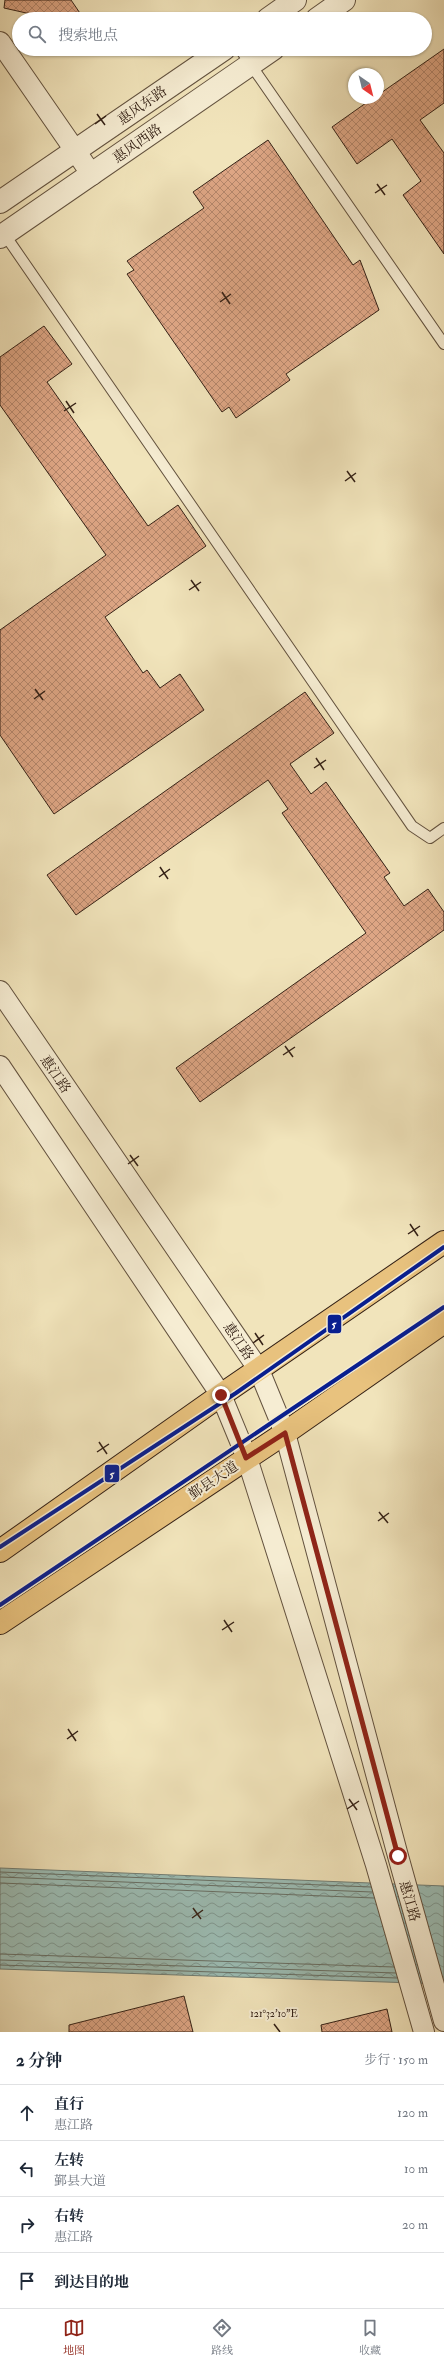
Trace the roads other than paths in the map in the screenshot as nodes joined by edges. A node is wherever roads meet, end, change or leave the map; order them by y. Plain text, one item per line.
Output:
1 (295, 0) edge
2 (344, 0) edge
3 (278, 12) edge
4 (327, 12) edge
5 (0, 42) edge
6 (214, 56) edge
7 (245, 57) edge
8 (74, 152) junction
9 (92, 174) junction
10 (0, 202) edge
11 (2, 233) edge
12 (444, 344) edge
13 (444, 828) edge
14 (0, 991) edge
15 (0, 1066) edge
16 (444, 1242) edge
17 (444, 1322) edge
18 (259, 1370) junction
19 (221, 1395) junction
20 (285, 1433) junction
21 (246, 1458) junction
22 (0, 1551) edge
23 (0, 1623) edge
24 (444, 2021) edge
25 (424, 2032) edge

1 - 3 street
2 - 4 street
5 - 8 street
6 - 8 street, 惠风东路
7 - 9 street, 惠风西路
7 - 12 lane
8 - 9 street
8 - 10 street, 惠风东路
9 - 11 street, 惠风西路
11 - 13 lane
14 - 18 street, 惠江路
15 - 19 street, 惠江路
16 - 18 main road
17 - 20 main road, 鄞县大道
18 - 19 main road
18 - 20 street, 惠江路
19 - 21 street, 惠江路
19 - 22 main road
20 - 21 main road, 鄞县大道
20 - 24 street, 惠江路
21 - 23 main road, 鄞县大道
21 - 25 street, 惠江路

